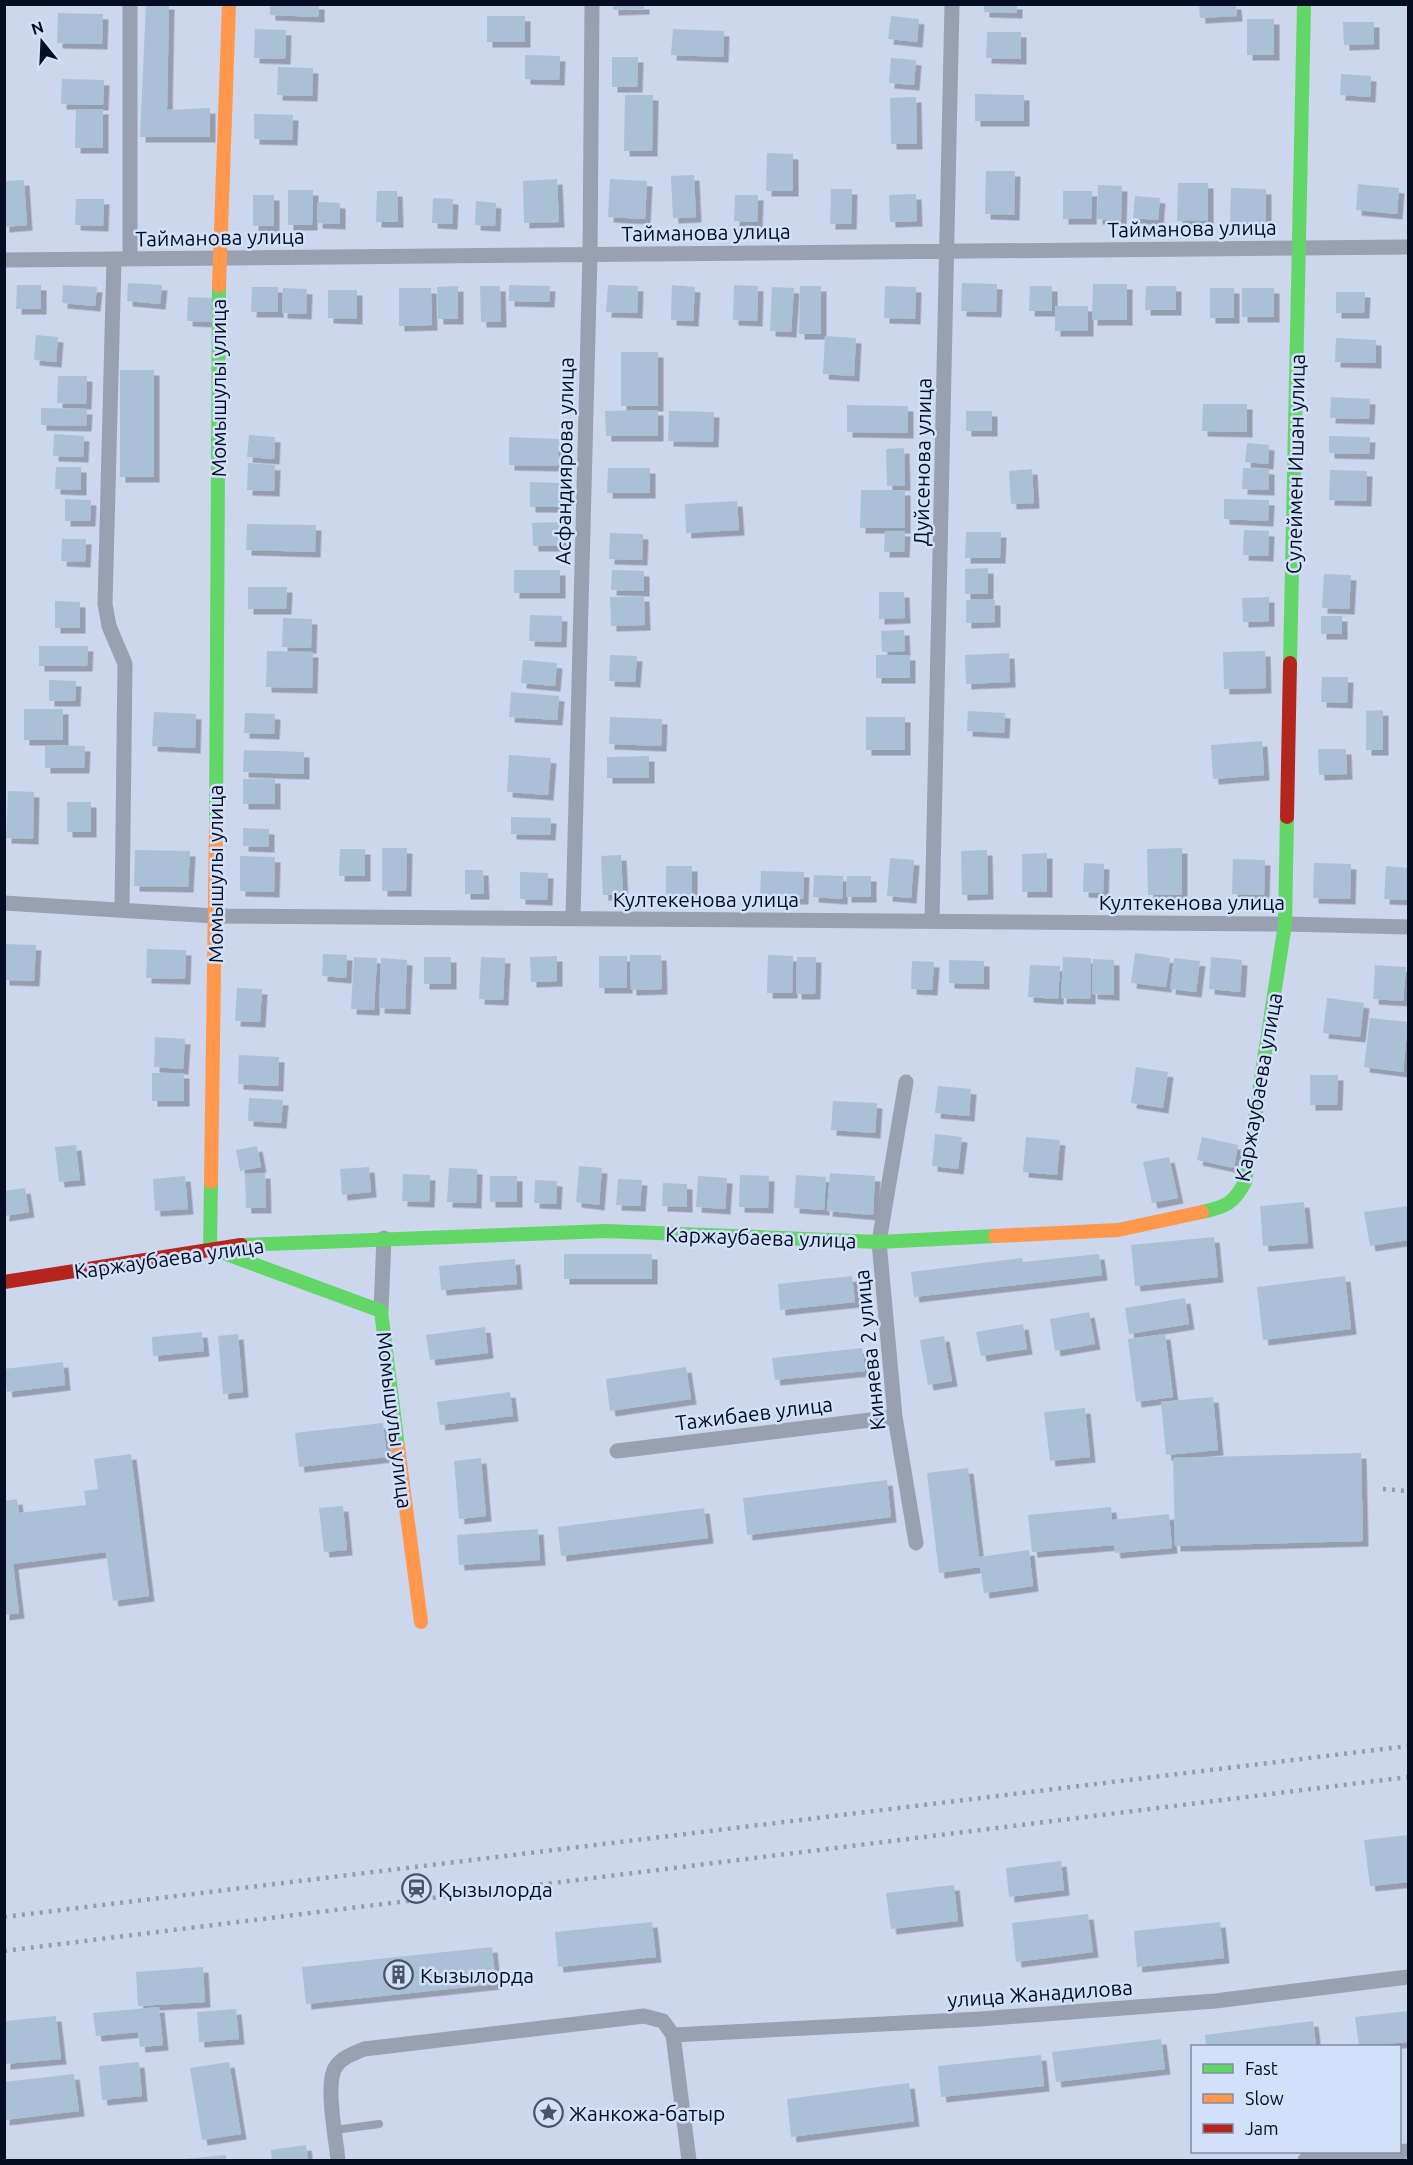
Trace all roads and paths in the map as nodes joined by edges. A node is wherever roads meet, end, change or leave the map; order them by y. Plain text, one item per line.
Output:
1 (130, 4) edge
2 (229, 4) edge
3 (592, 4) edge
4 (952, 4) edge
5 (1304, 4) edge
6 (1408, 247) edge
7 (1300, 248) junction
8 (947, 251) junction
9 (590, 255) junction
10 (219, 258) junction
11 (114, 259) junction
12 (130, 259) junction
13 (4, 260) edge
14 (4, 903) edge
15 (122, 910) junction
16 (215, 916) junction
17 (573, 918) junction
18 (932, 921) junction
19 (1286, 924) junction
20 (1408, 927) edge
21 (906, 1082) dead end
22 (384, 1238) junction
23 (879, 1242) junction
24 (210, 1248) junction
25 (4, 1282) edge
26 (381, 1311) junction
27 (895, 1417) junction
28 (617, 1451) dead end
29 (916, 1542) dead end
30 (421, 1622) dead end
31 (1408, 1977) edge
32 (673, 2035) junction
33 (379, 2124) dead end
34 (335, 2130) junction
35 (1389, 2153) edge
36 (1331, 2159) edge
37 (338, 2160) edge
38 (689, 2160) edge
39 (1305, 2160) edge

1 - 12 street
2 - 10 street, Момышулы улица
3 - 9 street, Асфандиярова улица
4 - 8 street, Дуйсенова улица
5 - 7 street, Сулеймен Ишан улица
6 - 7 street, Тайманова улица
7 - 8 street, Тайманова улица
7 - 19 street, Сулеймен Ишан улица
8 - 9 street, Тайманова улица
8 - 18 street, Дуйсенова улица
9 - 10 street, Тайманова улица
9 - 17 street, Асфандиярова улица
10 - 12 street, Тайманова улица
10 - 16 street, Момышулы улица
11 - 12 street, Тайманова улица
11 - 13 street, Тайманова улица
11 - 15 street
14 - 15 street, Култекенова улица
15 - 16 street, Култекенова улица
16 - 17 street, Култекенова улица
16 - 24 street, Момышулы улица
17 - 18 street, Култекенова улица
18 - 19 street, Култекенова улица
19 - 20 street, Култекенова улица
19 - 23 street, Каржаубаева улица
21 - 23 street, Киняева 2 улица
22 - 23 street, Каржаубаева улица
22 - 24 street, Каржаубаева улица
22 - 26 street
23 - 27 street, Киняева 2 улица
24 - 25 street, Каржаубаева улица
24 - 26 street, Момышулы улица
26 - 30 street, Момышулы улица
27 - 28 street, Тажибаев улица
27 - 29 street, Киняева 2 улица
31 - 32 street, улица Жанадилова
32 - 34 street
32 - 38 street
33 - 34 lane
34 - 37 street
35 - 36 street
36 - 39 street

